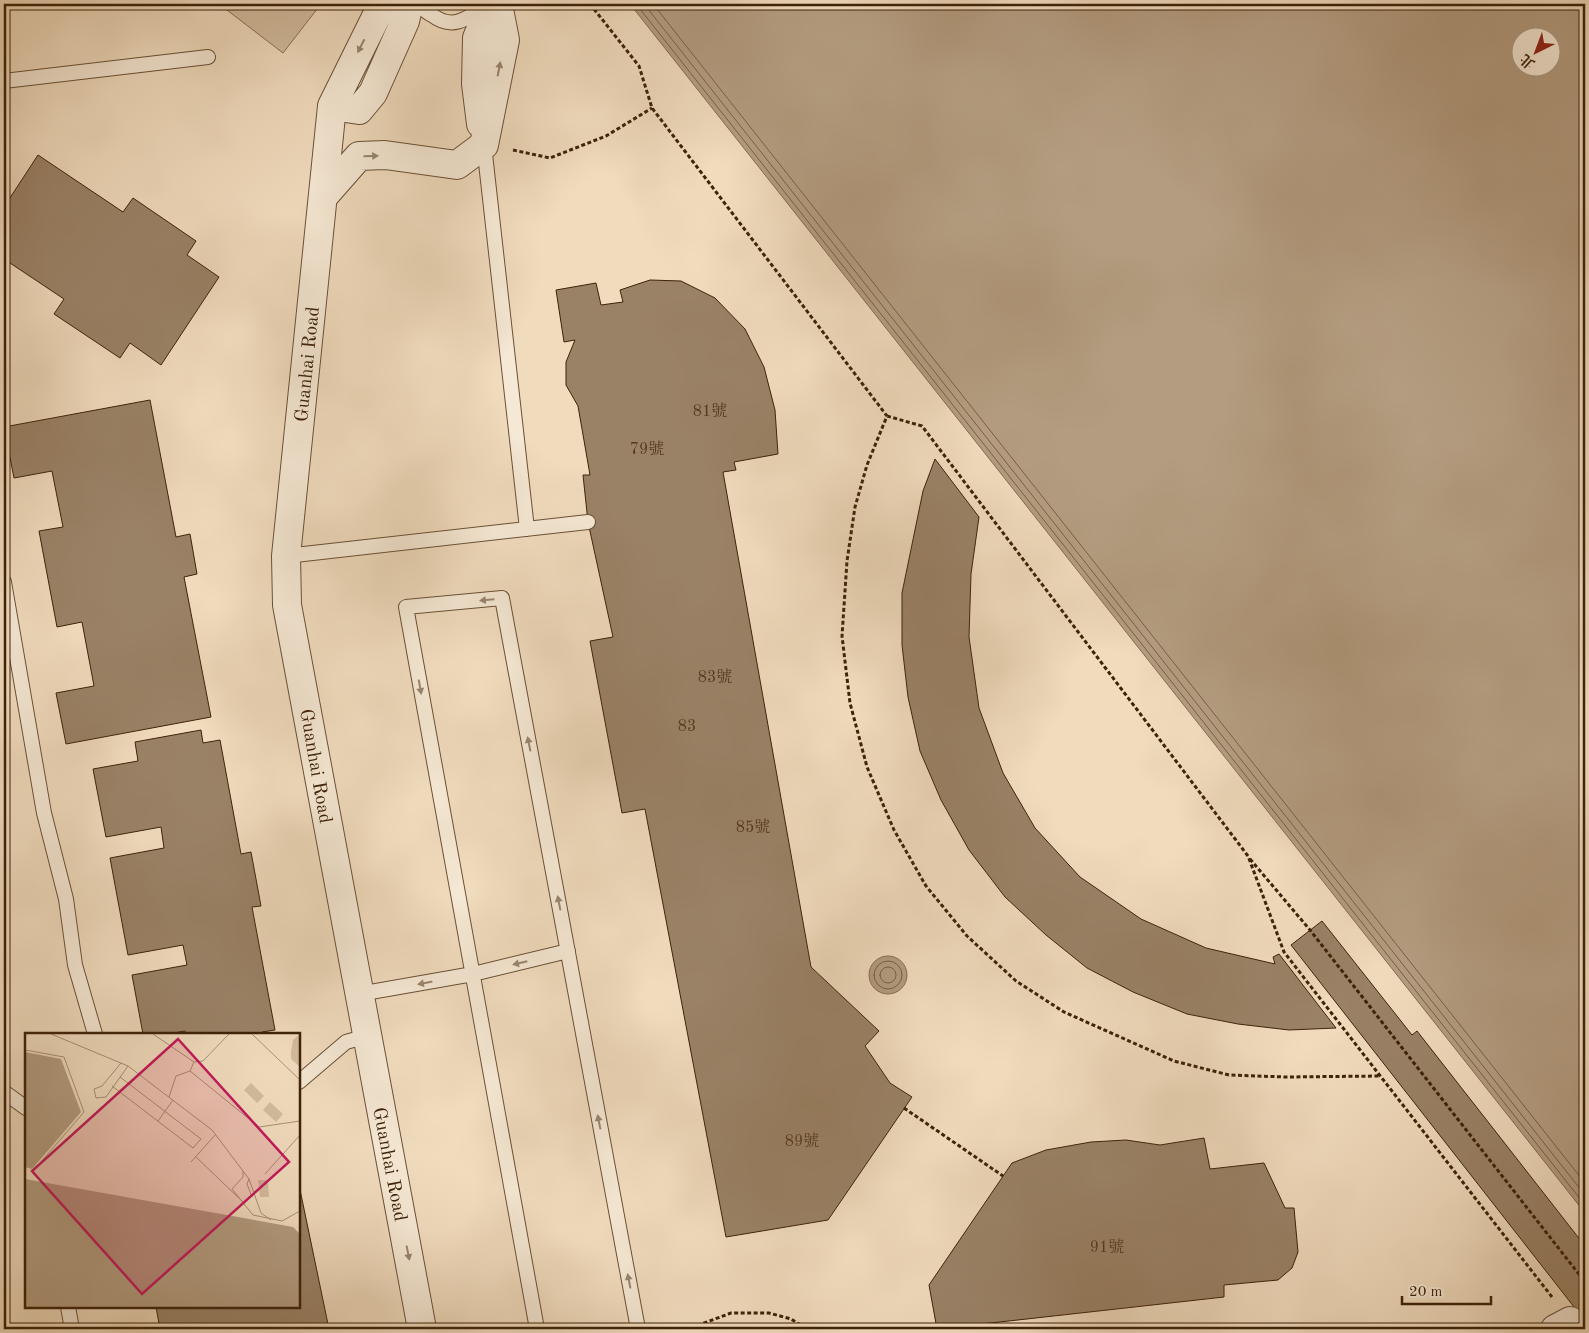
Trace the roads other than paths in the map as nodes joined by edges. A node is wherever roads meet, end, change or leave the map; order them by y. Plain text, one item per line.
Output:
1 (384, 4) edge
2 (409, 4) edge
3 (421, 4) edge
4 (490, 4) edge
5 (498, 4) edge
6 (208, 57) dead end
7 (4, 81) edge
8 (332, 106) junction
9 (484, 145) junction
10 (323, 197) junction
11 (588, 522) dead end
12 (527, 529) junction
13 (286, 556) junction
14 (4, 582) edge
15 (568, 951) junction
16 (473, 974) junction
17 (359, 994) junction
18 (95, 1033) edge
19 (366, 1036) junction
20 (300, 1081) edge
21 (4, 1092) edge
22 (25, 1107) edge
23 (68, 1308) edge
24 (72, 1329) edge
25 (422, 1329) edge
26 (537, 1329) edge
27 (638, 1329) edge

1 -> 8 street, Guanhai Road
2 - 8 street
3 - 4 lane
4 - 9 street
9 -> 5 street
6 - 7 lane
8 - 10 street, Guanhai Road
10 -> 9 street
9 - 12 lane
10 - 13 street, Guanhai Road
11 - 12 lane
12 - 13 lane
13 - 17 street, Guanhai Road
14 - 18 lane
15 -> 16 lane
15 -> 16 lane
27 -> 15 lane
16 -> 17 lane
16 - 26 lane
17 - 19 street, Guanhai Road
19 - 20 lane
19 -> 25 street, Guanhai Road
21 - 22 lane
23 - 24 lane

